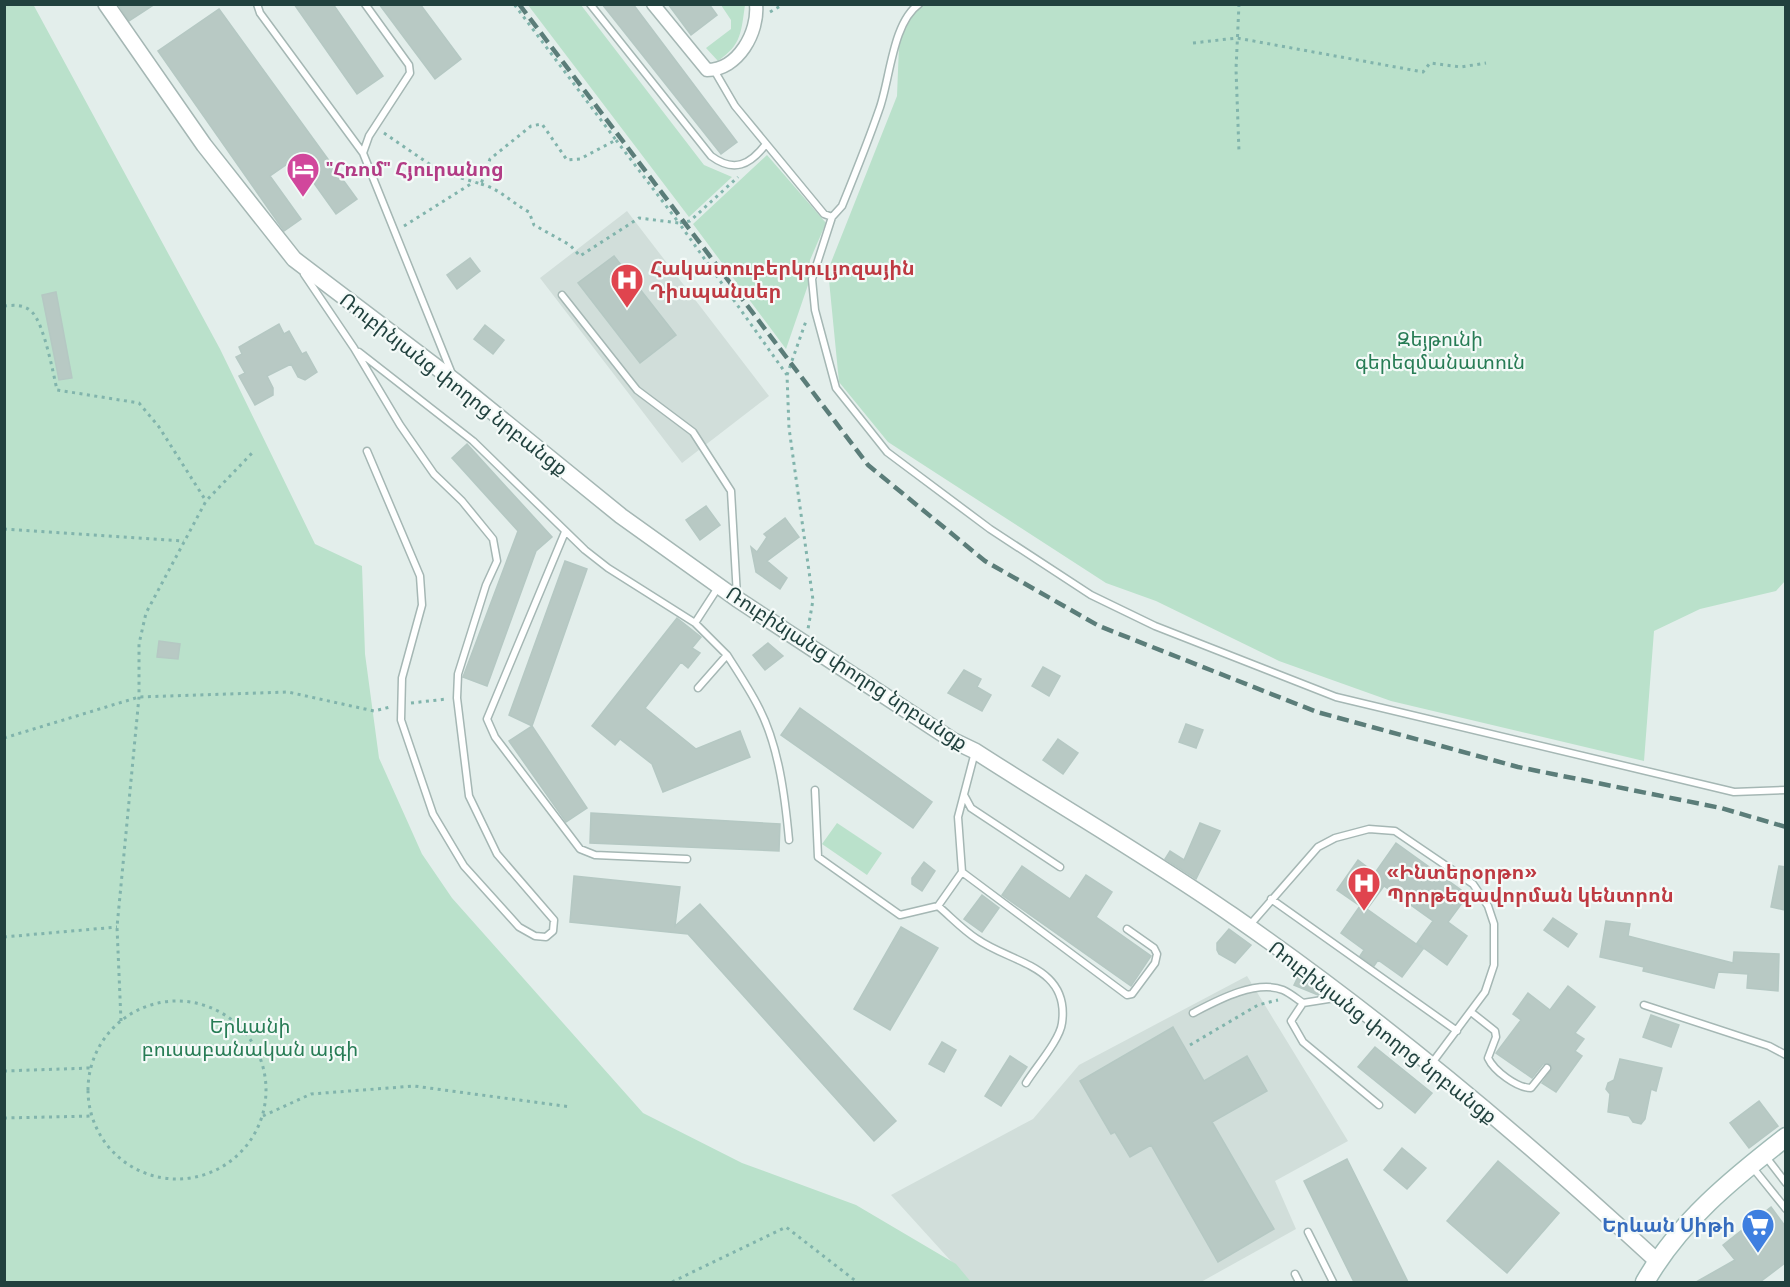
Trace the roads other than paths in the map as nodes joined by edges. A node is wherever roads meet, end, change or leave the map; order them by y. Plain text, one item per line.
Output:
1 (106, 4) edge
2 (257, 4) edge
3 (365, 4) edge
4 (590, 4) edge
5 (653, 4) edge
6 (756, 4) edge
7 (920, 4) edge
8 (714, 70) junction
9 (766, 144) junction
10 (363, 153) junction
11 (832, 216) junction
12 (294, 259) junction
13 (562, 295) dead end
14 (354, 348) junction
15 (456, 382) junction
16 (367, 451) dead end
17 (565, 532) junction
18 (720, 585) junction
19 (737, 599) junction
20 (695, 623) junction
21 (727, 655) junction
22 (698, 688) dead end
23 (975, 751) junction
24 (814, 790) dead end
25 (1785, 790) edge
26 (964, 794) junction
27 (789, 840) dead end
28 (687, 859) dead end
29 (1060, 867) dead end
30 (962, 872) junction
31 (1271, 899) junction
32 (938, 906) junction
33 (1249, 926) junction
34 (1126, 929) dead end
35 (1345, 996) junction
36 (1303, 1003) junction
37 (1644, 1005) dead end
38 (1471, 1012) junction
39 (1193, 1013) dead end
40 (1457, 1031) junction
41 (1785, 1055) edge
42 (1430, 1066) junction
43 (1547, 1068) dead end
44 (1026, 1083) dead end
45 (1379, 1105) dead end
46 (1785, 1137) edge
47 (1757, 1160) junction
48 (1785, 1183) edge
49 (1785, 1209) edge
50 (1308, 1232) dead end
51 (1657, 1261) junction
52 (1295, 1274) dead end
53 (1299, 1282) edge
54 (1333, 1282) edge
55 (1645, 1282) edge

1 - 12 street, Ռուբինյանց փողոց նրբանցք
2 - 10 lane
3 - 10 lane
4 - 9 lane
5 - 8 street
6 - 8 street
7 - 11 lane
8 - 9 lane
9 - 11 lane
10 - 15 lane
11 - 25 lane
12 - 14 lane
12 - 15 street, Ռուբինյանց փողոց նրբանցք
13 - 19 lane
14 - 16 lane
14 - 17 lane
15 - 18 street, Ռուբինյանց փողոց նրբանցք
17 - 20 lane
17 - 28 lane
18 - 19 street, Ռուբինյանց փողոց նրբանցք
18 - 20 lane
19 - 23 street, Ռուբինյանց փողոց նրբանցք
20 - 21 lane
21 - 22 lane
21 - 27 lane
23 - 26 lane
23 - 33 street, Ռուբինյանց փողոց նրբանցք
24 - 32 lane
26 - 29 lane
26 - 30 lane
30 - 32 lane
30 - 34 lane
31 - 33 lane
31 - 38 lane
31 - 40 lane
32 - 44 lane
33 - 35 street, Ռուբինյանց փողոց նրբանցք
35 - 36 lane
35 - 42 street, Ռուբինյանց փողոց նրբանցք
36 - 39 lane
36 - 45 lane
37 - 41 lane
38 - 40 lane
38 - 43 lane
40 - 42 lane
42 - 51 street, Ռուբինյանց փողոց նրբանցք
46 - 47 main road
47 - 48 lane
47 - 49 lane
47 - 51 main road
50 - 54 lane
51 - 55 main road
52 - 53 lane

